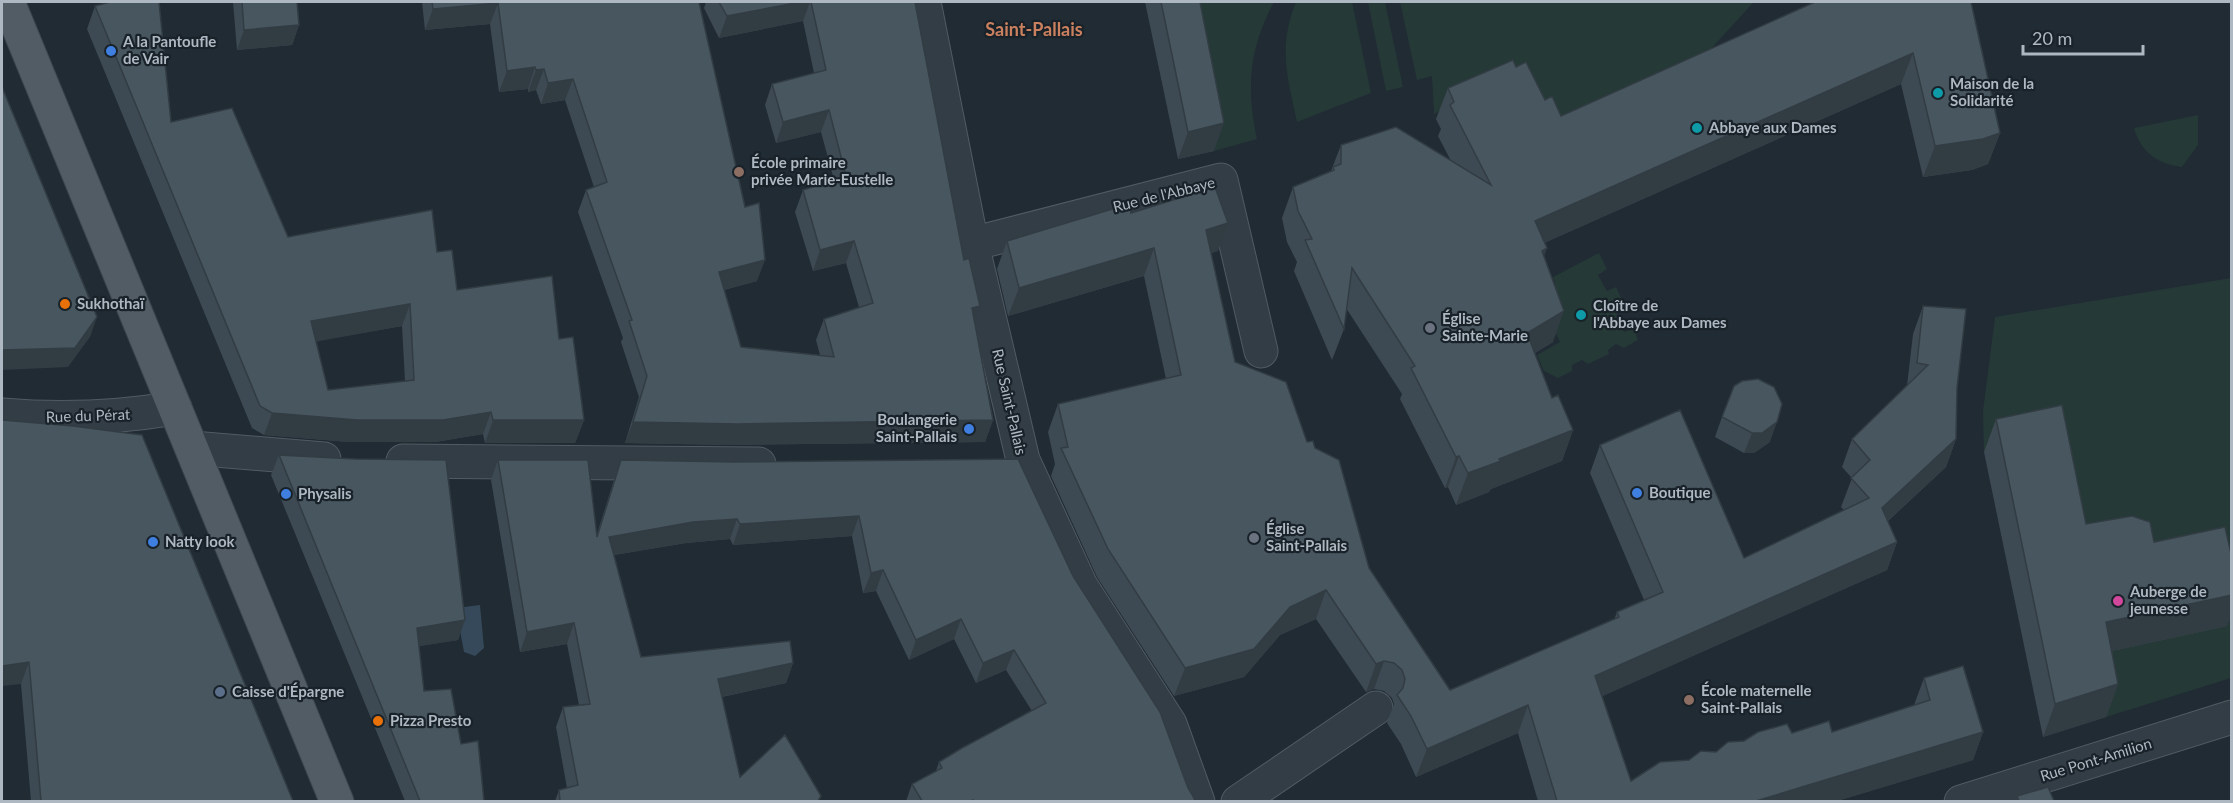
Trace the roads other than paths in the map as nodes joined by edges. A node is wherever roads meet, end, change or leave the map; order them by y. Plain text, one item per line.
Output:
1 (8, 2) edge
2 (924, 2) edge
3 (972, 244) junction
4 (1261, 351) dead end
5 (175, 408) junction
6 (2, 416) edge
7 (192, 448) junction
8 (987, 460) edge
9 (1023, 460) junction
10 (787, 463) edge
11 (1376, 708) dead end
12 (2232, 717) edge
13 (337, 801) edge
14 (1198, 801) edge
15 (1238, 801) edge
16 (1961, 801) edge

1 - 5 main road
2 - 3 street, Rue Saint-Pallais
3 - 4 street, Rue de l'Abbaye
3 - 9 street, Rue Saint-Pallais
5 - 6 street, Rue du Pérat
5 - 7 main road
7 - 10 street
7 - 13 main road
8 - 9 street
9 - 14 street, Rue Saint-Pallais
11 - 15 street
12 - 16 street, Rue Pont-Amilion

